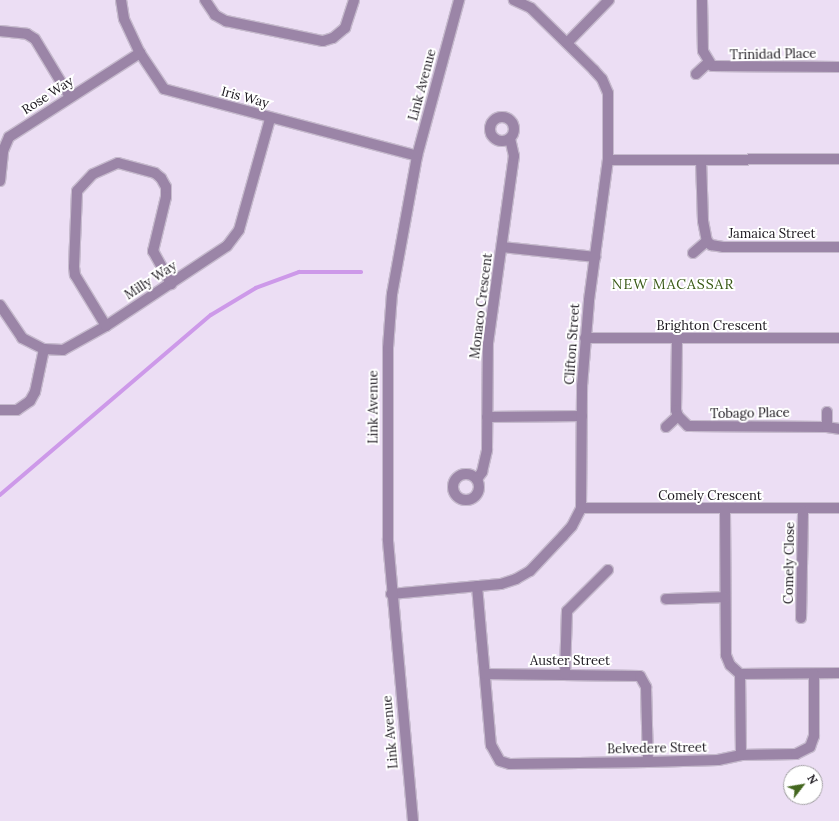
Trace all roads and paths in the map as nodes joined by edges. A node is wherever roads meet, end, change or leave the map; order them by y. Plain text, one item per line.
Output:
1 (121, 0) edge
2 (205, 0) edge
3 (354, 0) edge
4 (459, 0) edge
5 (514, 0) edge
6 (609, 0) edge
7 (702, 0) edge
8 (0, 31) edge
9 (567, 43) junction
10 (140, 53) junction
11 (708, 63) junction
12 (839, 67) edge
13 (696, 74) dead end
14 (70, 97) junction
15 (270, 119) junction
16 (5, 136) edge
17 (510, 139) dead end
18 (417, 156) junction
19 (839, 159) edge
20 (608, 160) junction
21 (701, 160) junction
22 (0, 181) edge
23 (707, 241) junction
24 (502, 247) junction
25 (839, 247) edge
26 (693, 253) dead end
27 (595, 257) junction
28 (171, 284) junction
29 (0, 305) edge
30 (106, 326) junction
31 (585, 338) junction
32 (839, 338) edge
33 (677, 340) junction
34 (44, 349) junction
35 (0, 410) edge
36 (827, 412) dead end
37 (582, 416) junction
38 (678, 416) junction
39 (487, 417) junction
40 (666, 427) dead end
41 (827, 427) junction
42 (839, 429) edge
43 (477, 479) dead end
44 (581, 508) junction
45 (839, 508) edge
46 (725, 510) junction
47 (803, 510) junction
48 (608, 570) dead end
49 (477, 586) junction
50 (391, 594) junction
51 (725, 597) junction
52 (666, 599) dead end
53 (801, 618) dead end
54 (839, 673) edge
55 (485, 674) junction
56 (565, 674) junction
57 (740, 674) junction
58 (814, 674) junction
59 (741, 755) junction
60 (648, 762) junction
61 (413, 821) edge

1 - 10 street, Iris Way
2 - 3 street
4 - 18 street, Link Avenue
5 - 9 street, Clifton Street
6 - 9 street
7 - 11 street
8 - 14 street
9 - 20 street, Clifton Street
10 - 14 street, Rose Way
10 - 15 street, Iris Way
11 - 12 street, Trinidad Place
11 - 13 street
14 - 16 street, Rose Way
15 - 18 street, Iris Way
15 - 28 street, Milly Way
16 - 22 street, Rose Way
17 - 24 street, Monaco Crescent
18 - 50 street, Link Avenue
19 - 21 street
20 - 21 street
20 - 27 street, Clifton Street
21 - 23 street
23 - 25 street, Jamaica Street
23 - 26 street
24 - 27 street, Monaco Crescent
24 - 39 street, Monaco Crescent
27 - 31 street, Clifton Street
28 - 30 street, Milly Way
28 - 30 street
29 - 34 street
30 - 34 street, Milly Way
31 - 33 street, Brighton Crescent
31 - 37 street, Clifton Street
32 - 33 street, Brighton Crescent
33 - 38 street
34 - 35 street
36 - 41 street
37 - 39 street
37 - 44 street, Clifton Street
38 - 40 street
38 - 41 street, Tobago Place
39 - 43 street, Monaco Crescent
41 - 42 street, Tobago Place
44 - 46 street, Comely Crescent
44 - 49 street, Clifton Street
45 - 47 street, Comely Crescent
46 - 47 street, Comely Crescent
46 - 51 street
47 - 53 street, Comely Close
48 - 56 street
49 - 50 street, Clifton Street
49 - 55 street, Belvedere Street
50 - 61 street, Link Avenue
51 - 52 street
51 - 57 street
54 - 58 street
55 - 56 street, Auster Street
55 - 60 street, Belvedere Street
56 - 60 street, Auster Street
57 - 58 street
57 - 59 street
58 - 59 street, Belvedere Street
59 - 60 street, Belvedere Street

